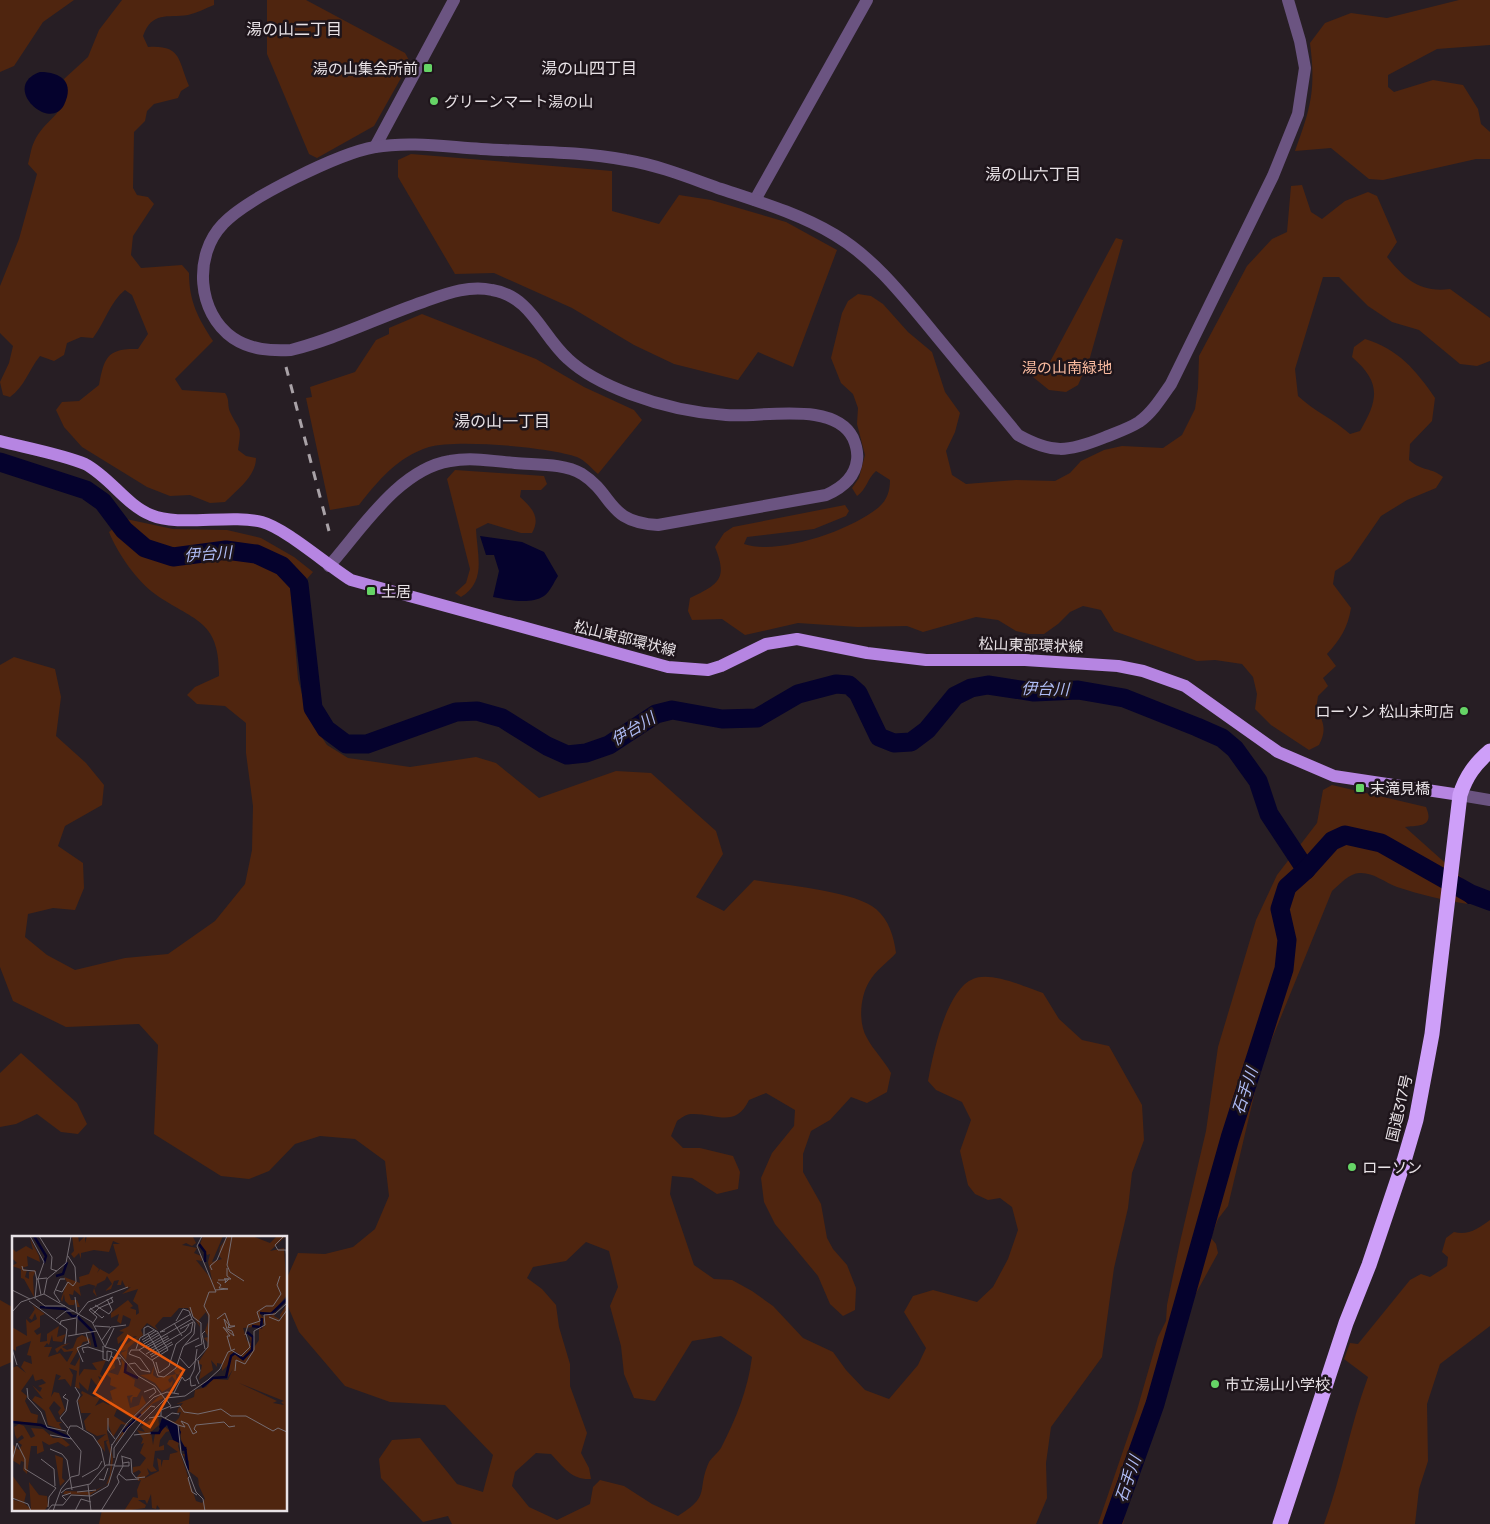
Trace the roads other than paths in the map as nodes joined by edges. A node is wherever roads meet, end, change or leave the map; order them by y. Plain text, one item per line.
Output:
1 (454, 0) edge
2 (867, 0) edge
3 (1288, 0) edge
4 (375, 147) junction
5 (755, 200) junction
6 (0, 441) edge
7 (329, 566) junction
8 (1490, 751) edge
9 (1460, 795) junction
10 (1490, 800) edge
11 (1280, 1524) edge

1 - 4 street
2 - 5 street
3 - 5 street
4 - 5 street
4 - 7 street
6 - 7 main road, 松山東部環状線
7 - 9 main road, 松山東部環状線
8 - 9 highway, 国道317号
9 - 10 street
9 - 11 highway, 国道317号

